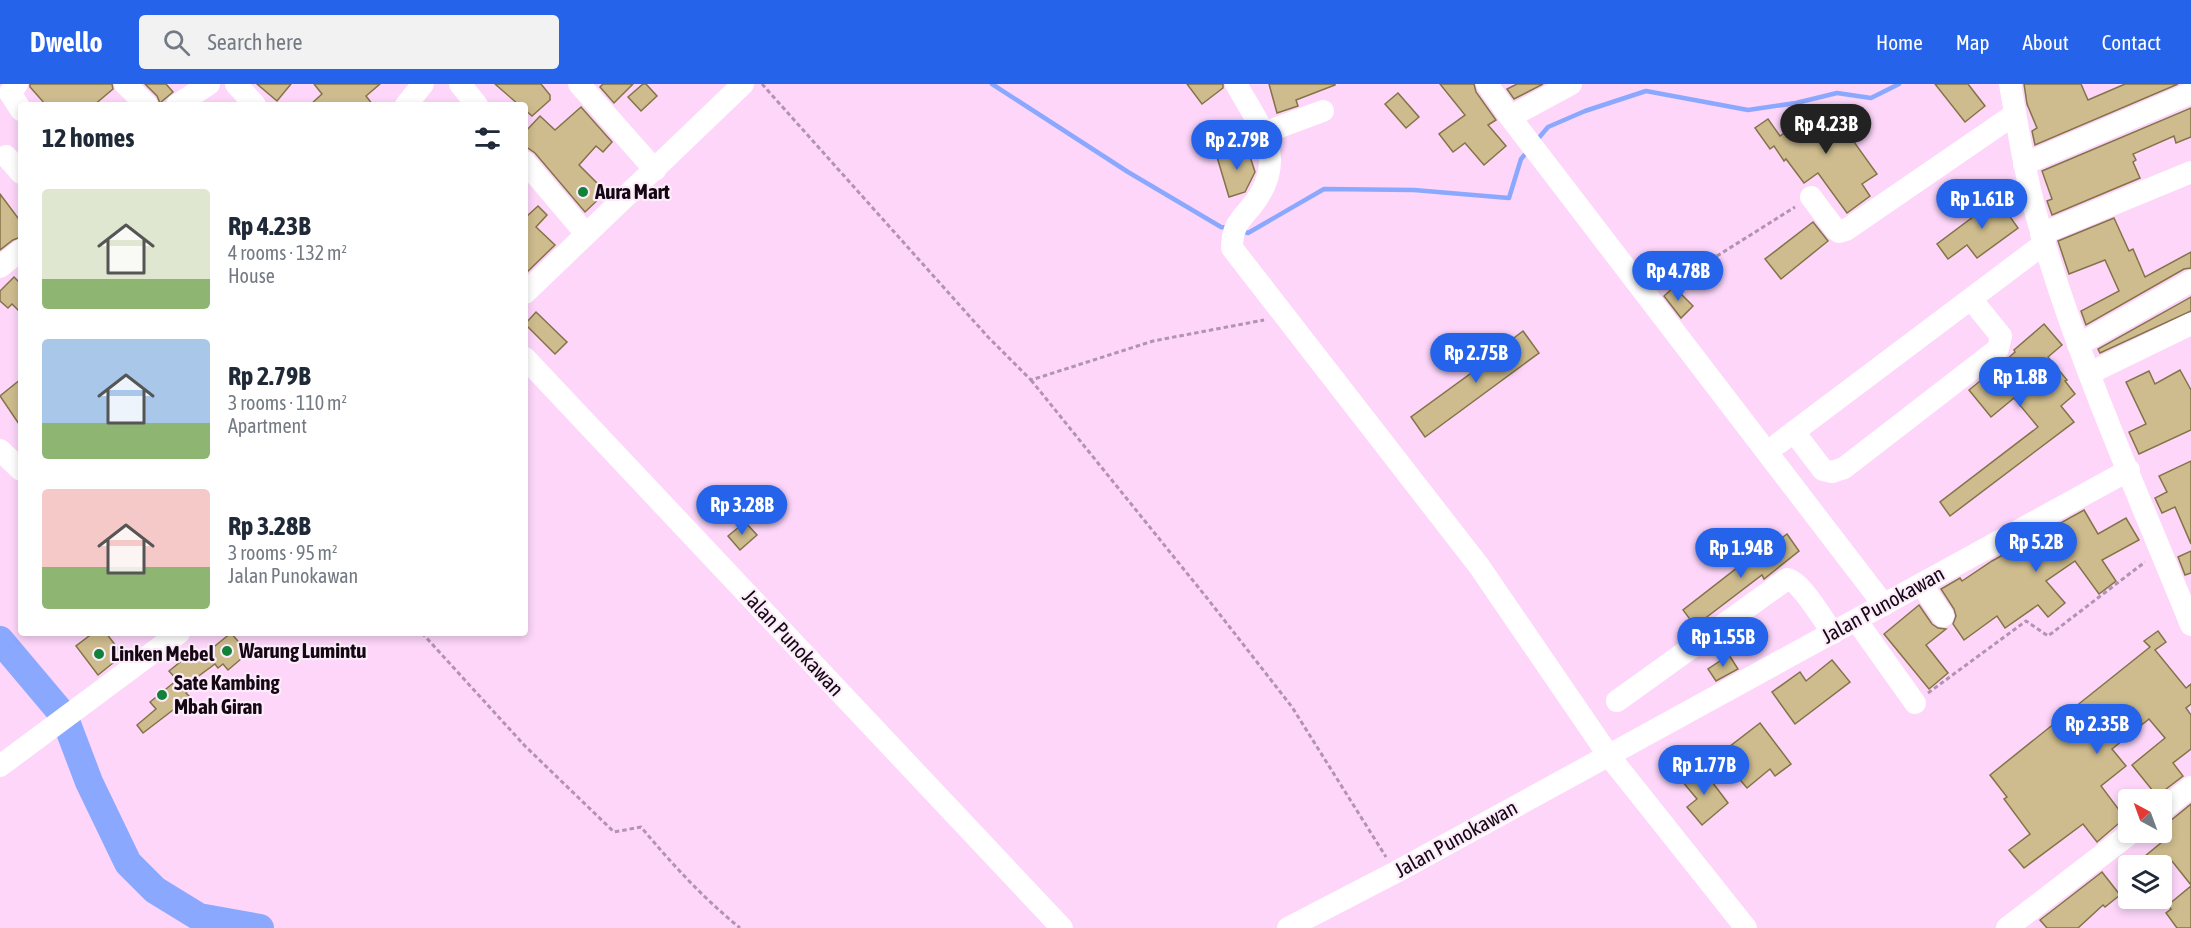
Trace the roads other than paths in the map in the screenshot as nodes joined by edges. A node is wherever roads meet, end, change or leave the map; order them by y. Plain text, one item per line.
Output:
1 (125, 84) edge
2 (209, 84) edge
3 (236, 84) edge
4 (423, 84) edge
5 (460, 84) edge
6 (579, 84) edge
7 (743, 84) edge
8 (1236, 84) edge
9 (1487, 84) edge
10 (1571, 84) edge
11 (2010, 84) edge
12 (2191, 93) edge
13 (144, 102) edge
14 (182, 102) edge
15 (252, 102) edge
16 (408, 102) edge
17 (475, 102) edge
18 (1323, 111) dead end
19 (2015, 114) junction
20 (1510, 117) junction
21 (1263, 133) junction
22 (6, 156) dead end
23 (2024, 164) junction
24 (528, 166) edge
25 (18, 170) edge
26 (656, 170) junction
27 (2191, 172) edge
28 (1811, 197) road end
29 (586, 234) junction
30 (2043, 238) junction
31 (18, 252) edge
32 (0, 267) edge
33 (2191, 281) edge
34 (528, 290) edge
35 (1971, 299) junction
36 (2191, 324) edge
37 (2078, 345) junction
38 (528, 361) edge
39 (2090, 373) junction
40 (0, 450) edge
41 (18, 467) edge
42 (2129, 470) junction
43 (1921, 584) junction
44 (1884, 605) junction
45 (1943, 616) dead end
46 (1856, 620) junction
47 (2191, 625) edge
48 (1833, 633) junction
49 (175, 636) edge
50 (1617, 701) dead end
51 (1915, 703) road end
52 (1609, 756) junction
53 (0, 766) edge
54 (2191, 787) edge
55 (2172, 802) edge
56 (2118, 843) edge
57 (1062, 928) edge
58 (1288, 928) edge
59 (1746, 928) edge
60 (2007, 928) edge

1 - 13 street
2 - 14 street
3 - 15 street
4 - 16 street
5 - 17 street
6 - 26 street
7 - 26 street
8 - 21 street
9 - 20 street
10 - 20 street
11 - 19 street
12 - 23 street
18 - 21 street
19 - 23 street
19 - 28 street
20 - 44 street
21 - 52 street
22 - 25 street
23 - 30 street
24 - 29 street
26 - 29 street
27 - 30 street
29 - 34 street
30 - 35 street
30 - 37 street
31 - 32 street
33 - 37 street
35 - 35 street
36 - 39 street
37 - 39 street
38 - 57 street, Jalan Punokawan
39 - 42 street
40 - 41 street
42 - 43 street, Jalan Punokawan
42 - 47 street
43 - 44 street, Jalan Punokawan
43 - 45 street
44 - 46 street, Jalan Punokawan
46 - 48 street, Jalan Punokawan
46 - 51 street
48 - 50 street
48 - 52 street, Jalan Punokawan
49 - 53 street
52 - 58 street, Jalan Punokawan
52 - 59 street
54 - 55 street
56 - 60 street

